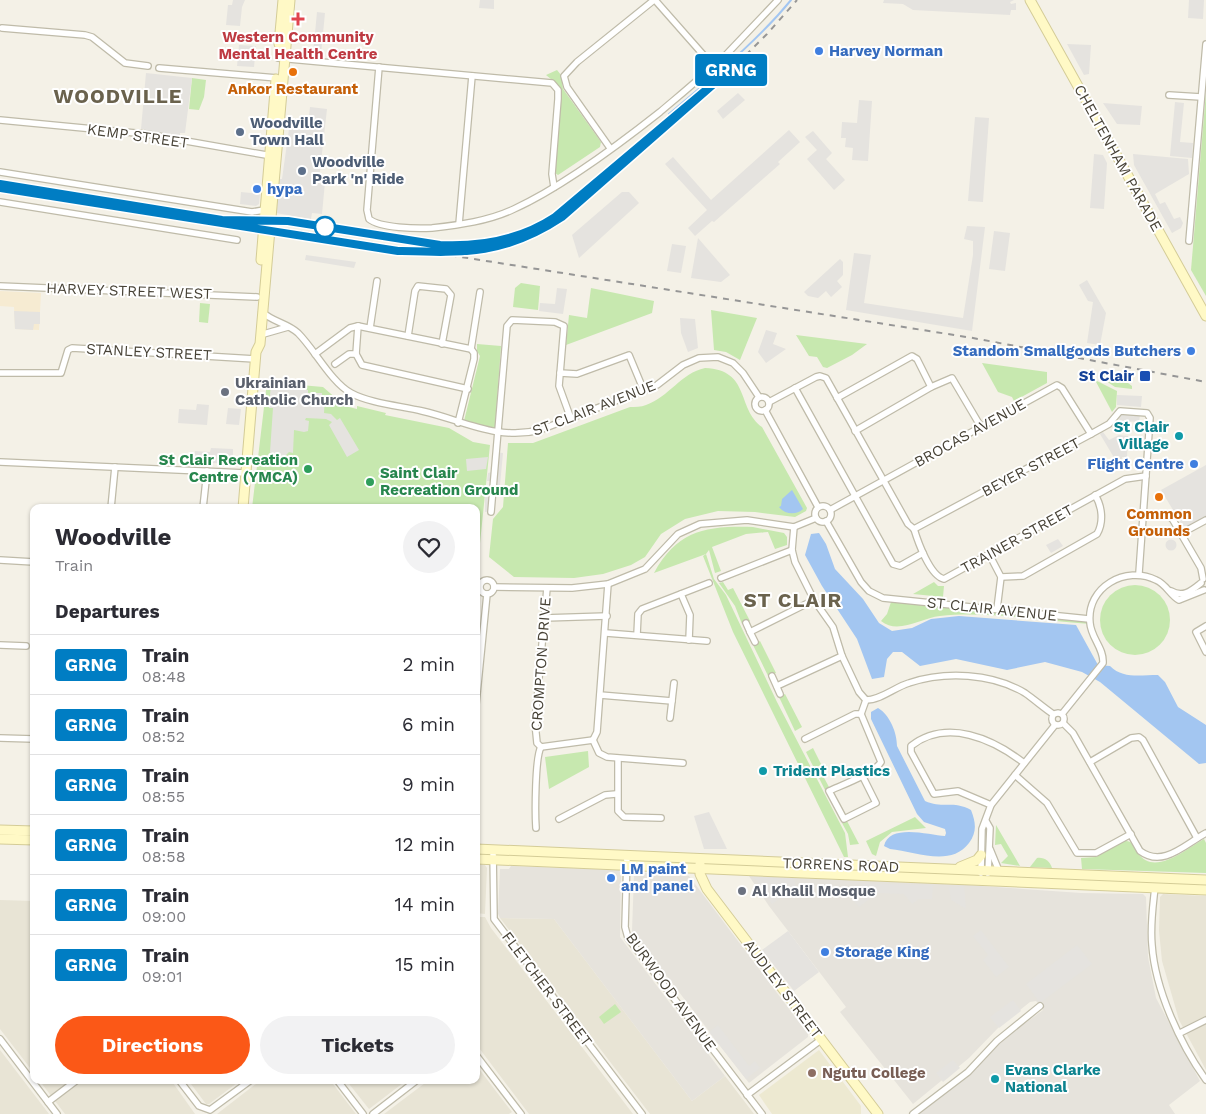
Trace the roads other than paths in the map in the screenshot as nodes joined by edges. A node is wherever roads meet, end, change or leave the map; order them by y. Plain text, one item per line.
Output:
1 (283, 0) edge
2 (290, 0) edge
3 (655, 0) edge
4 (778, 0) edge
5 (1030, 0) edge
6 (0, 28) edge
7 (1206, 44) edge
8 (281, 58) junction
9 (716, 61) junction
10 (148, 66) dead end
11 (379, 67) junction
12 (159, 68) dead end
13 (472, 76) junction
14 (279, 78) junction
15 (1170, 95) dead end
16 (1201, 97) junction
17 (0, 120) edge
18 (610, 148) junction
19 (273, 156) junction
20 (0, 172) edge
21 (554, 187) junction
22 (0, 202) edge
23 (264, 210) junction
24 (252, 212) junction
25 (263, 220) junction
26 (459, 224) junction
27 (236, 240) dead end
28 (1189, 241) dead end
29 (377, 281) dead end
30 (0, 286) edge
31 (480, 292) dead end
32 (257, 297) junction
33 (262, 312) junction
34 (1206, 316) edge
35 (358, 326) junction
36 (288, 327) junction
37 (370, 328) junction
38 (260, 335) junction
39 (408, 336) junction
40 (442, 344) junction
41 (471, 350) junction
42 (316, 354) junction
43 (356, 354) junction
44 (256, 356) junction
45 (336, 364) dead end
46 (0, 373) edge
47 (560, 373) junction
48 (931, 387) junction
49 (468, 388) junction
50 (795, 388) junction
51 (644, 390) junction
52 (759, 397) junction
53 (837, 398) junction
54 (769, 402) junction
55 (765, 410) junction
56 (572, 419) junction
57 (458, 423) junction
58 (981, 427) junction
59 (855, 431) junction
60 (498, 433) junction
61 (1091, 434) junction
62 (0, 462) edge
63 (115, 467) junction
64 (207, 471) junction
65 (246, 473) junction
66 (1146, 476) junction
67 (884, 481) junction
68 (1095, 495) junction
69 (855, 496) junction
70 (111, 504) edge
71 (203, 504) edge
72 (242, 504) edge
73 (818, 507) junction
74 (830, 510) junction
75 (491, 512) dead end
76 (1143, 514) junction
77 (816, 518) junction
78 (1206, 520) edge
79 (826, 521) junction
80 (794, 527) junction
81 (914, 529) junction
82 (1182, 533) junction
83 (792, 550) junction
84 (924, 553) junction
85 (988, 554) junction
86 (0, 560) edge
87 (30, 562) edge
88 (1139, 573) junction
89 (1001, 577) junction
90 (721, 578) dead end
91 (1204, 578) edge
92 (709, 583) dead end
93 (608, 584) junction
94 (494, 587) junction
95 (547, 588) junction
96 (1169, 590) junction
97 (1205, 591) edge
98 (487, 594) junction
99 (681, 594) junction
100 (814, 600) junction
101 (997, 609) junction
102 (607, 616) junction
103 (544, 618) junction
104 (1089, 619) junction
105 (746, 623) dead end
106 (1206, 626) edge
107 (750, 632) junction
108 (606, 633) junction
109 (637, 635) junction
110 (689, 640) junction
111 (707, 641) dead end
112 (755, 642) dead end
113 (0, 645) edge
114 (26, 646) dead end
115 (1206, 652) edge
116 (842, 656) junction
117 (480, 664) edge
118 (772, 676) dead end
119 (674, 683) dead end
120 (776, 686) junction
121 (600, 694) junction
122 (780, 694) dead end
123 (866, 700) junction
124 (672, 701) junction
125 (861, 714) junction
126 (1053, 714) junction
127 (1062, 714) junction
128 (670, 718) dead end
129 (1063, 723) junction
130 (1055, 724) junction
131 (0, 738) edge
132 (30, 739) edge
133 (805, 739) dead end
134 (593, 740) junction
135 (541, 747) junction
136 (618, 759) junction
137 (1024, 762) junction
138 (1090, 762) junction
139 (683, 763) dead end
140 (862, 774) junction
141 (1015, 775) junction
142 (616, 794) junction
143 (991, 805) junction
144 (661, 818) dead end
145 (559, 819) dead end
146 (986, 820) junction
147 (536, 828) dead end
148 (0, 830) edge
149 (30, 831) edge
150 (1206, 833) edge
151 (1130, 834) junction
152 (1197, 838) junction
153 (0, 839) edge
154 (30, 840) edge
155 (989, 847) junction
156 (480, 849) edge
157 (493, 850) junction
158 (576, 854) junction
159 (981, 855) junction
160 (480, 859) edge
161 (493, 859) junction
162 (627, 861) junction
163 (578, 863) junction
164 (700, 863) junction
165 (747, 865) junction
166 (955, 869) junction
167 (999, 871) junction
168 (984, 875) junction
169 (1206, 880) edge
170 (1155, 883) junction
171 (1206, 890) edge
172 (1040, 1006) dead end
173 (1206, 1020) edge
174 (1180, 1033) junction
175 (0, 1039) edge
176 (822, 1039) junction
177 (480, 1060) edge
178 (30, 1078) edge
179 (1206, 1080) edge
180 (34, 1084) edge
181 (72, 1084) edge
182 (182, 1084) edge
183 (246, 1084) edge
184 (341, 1084) edge
185 (412, 1084) edge
186 (747, 1095) junction
187 (48, 1102) junction
188 (874, 1112) edge
189 (57, 1114) edge
190 (363, 1114) edge
191 (373, 1114) edge
192 (521, 1114) edge
193 (642, 1114) edge
194 (762, 1114) edge
195 (914, 1114) edge

1 - 8 main road
2 - 8 main road
3 - 9 street
3 - 18 street
4 - 9 street
5 - 34 main road, CHELTENHAM PARADE
6 - 10 street
7 - 16 street
8 - 11 street
8 - 14 main road
9 - 18 street
11 - 13 street
11 - 26 street
12 - 14 street
13 - 21 street
13 - 26 street
14 - 19 main road
15 - 16 street
16 - 28 street
17 - 19 street, KEMP STREET
18 - 21 street
19 - 23 main road
19 - 33 main road
20 - 24 street
21 - 26 street
22 - 27 street
23 - 24 street
23 - 25 main road
24 - 25 street
25 - 32 main road
29 - 37 street
30 - 32 street, HARVEY STREET WEST
31 - 41 street
32 - 44 main road
33 - 36 street, ST CLAIR AVENUE
33 - 38 main road
35 - 37 street
35 - 42 street
35 - 43 street
36 - 38 street
36 - 42 street, ST CLAIR AVENUE
37 - 39 street
38 - 44 main road
39 - 40 street
39 - 40 street
40 - 41 street
41 - 49 street
42 - 57 street, ST CLAIR AVENUE
43 - 45 street
43 - 49 street
44 - 46 street, STANLEY STREET
44 - 65 main road
47 - 51 street
47 - 56 street
47 - 60 street
48 - 53 street
48 - 58 street
48 - 59 street
49 - 57 street
50 - 53 street, TRAINER STREET
50 - 54 street
50 - 69 street
51 - 52 street, ST CLAIR AVENUE
51 - 56 street, ST CLAIR AVENUE
52 - 54 street
52 - 55 street
53 - 59 street, TRAINER STREET
54 - 55 street
55 - 73 street
56 - 60 street, ST CLAIR AVENUE
57 - 60 street, ST CLAIR AVENUE
58 - 61 street, BROCAS AVENUE
58 - 67 street, BROCAS AVENUE
59 - 67 street, TRAINER STREET
60 - 75 street
61 - 66 street, BEYER STREET
61 - 81 street, BEYER STREET
62 - 63 street
63 - 64 street
63 - 70 street
64 - 65 street
64 - 71 street
65 - 72 main road
66 - 68 street, TRAINER STREET
66 - 76 street
67 - 69 street, BROCAS AVENUE
67 - 81 street, TRAINER STREET
68 - 85 street, TRAINER STREET
68 - 89 street
69 - 74 street, BROCAS AVENUE
69 - 84 street
73 - 74 street
73 - 77 street
74 - 79 street
76 - 82 street
76 - 88 street
77 - 79 street
77 - 80 street
78 - 82 street
79 - 101 street, ST CLAIR AVENUE
80 - 83 street
80 - 93 street
81 - 84 street, TRAINER STREET
82 - 91 street
83 - 90 street
83 - 100 street
84 - 85 street, TRAINER STREET
85 - 89 street
86 - 87 street
88 - 96 street
88 - 104 street
89 - 101 street
91 - 96 street
91 - 97 street
92 - 99 street
93 - 95 street
93 - 102 street
94 - 95 street
94 - 98 street
94 - 98 street
95 - 103 street, CROMPTON DRIVE
96 - 97 street
98 - 117 street
99 - 109 street
99 - 110 street
100 - 107 street
100 - 116 street
101 - 104 street, ST CLAIR AVENUE
102 - 103 street
102 - 108 street
103 - 135 street, CROMPTON DRIVE
104 - 127 street
105 - 107 street
106 - 115 street
107 - 112 street
108 - 109 street
108 - 121 street
109 - 110 street
110 - 111 street
113 - 114 street
116 - 120 street
116 - 123 street
118 - 120 street
119 - 124 street
120 - 122 street
121 - 124 street
121 - 134 street
123 - 125 street
123 - 126 street
124 - 128 street
125 - 133 street
125 - 140 street
126 - 127 street
126 - 130 street
127 - 129 street
129 - 130 street
129 - 138 street
130 - 137 street
131 - 132 street
134 - 135 street
134 - 136 street
135 - 147 street, CROMPTON DRIVE
136 - 139 street
136 - 142 street
137 - 141 street
137 - 143 street
138 - 151 street
138 - 152 street
140 - 140 street
141 - 143 street
141 - 151 street
142 - 144 street
142 - 145 street
143 - 146 street
146 - 155 street
146 - 159 street
148 - 149 main road
150 - 152 street
151 - 152 street
153 - 154 main road
155 - 167 street
155 - 168 street
156 - 157 main road, TORRENS ROAD
157 - 158 main road, TORRENS ROAD
157 - 161 street, FLETCHER STREET
158 - 162 main road, TORRENS ROAD
158 - 163 main road
159 - 166 main road
159 - 168 street
160 - 161 main road, TORRENS ROAD
161 - 163 main road, TORRENS ROAD
161 - 193 street, FLETCHER STREET
162 - 163 main road, TORRENS ROAD
162 - 164 main road, TORRENS ROAD
162 - 186 street, BURWOOD AVENUE
164 - 165 main road, TORRENS ROAD
164 - 176 main road, AUDLEY STREET
165 - 166 main road, TORRENS ROAD
165 - 168 main road, TORRENS ROAD
166 - 168 main road, TORRENS ROAD
167 - 168 main road, TORRENS ROAD
167 - 170 main road, TORRENS ROAD
168 - 170 main road, TORRENS ROAD
169 - 170 main road, TORRENS ROAD
170 - 171 main road, TORRENS ROAD
170 - 174 street
172 - 195 street
173 - 174 street
174 - 179 street
175 - 178 street
176 - 186 street
176 - 188 main road, AUDLEY STREET
177 - 192 street
180 - 187 street
181 - 187 street
182 - 183 street
184 - 190 street
185 - 191 street
186 - 194 street, BURWOOD AVENUE
187 - 189 street

